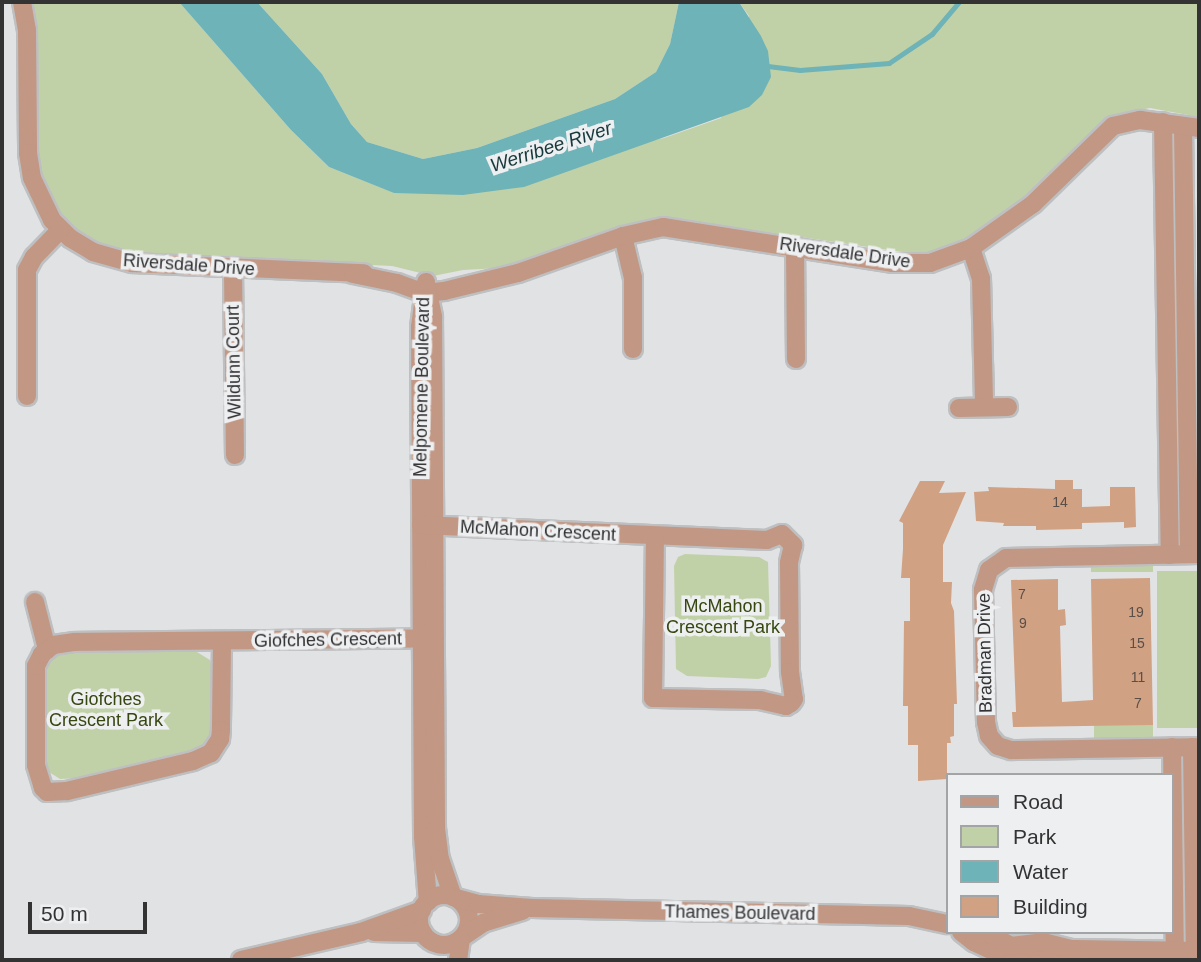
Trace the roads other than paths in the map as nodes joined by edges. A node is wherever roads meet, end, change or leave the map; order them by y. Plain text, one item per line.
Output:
1 (22, 2) edge
2 (1163, 122) junction
3 (1191, 127) edge
4 (60, 230) junction
5 (623, 236) junction
6 (795, 246) junction
7 (971, 248) junction
8 (1165, 262) junction
9 (1184, 262) junction
10 (233, 268) junction
11 (426, 289) junction
12 (633, 349) dead end
13 (796, 359) dead end
14 (27, 396) dead end
15 (984, 405) junction
16 (1009, 407) dead end
17 (959, 408) dead end
18 (1187, 433) junction
19 (1167, 434) junction
20 (235, 455) dead end
21 (428, 526) junction
22 (655, 536) junction
23 (1194, 554) edge
24 (1170, 555) junction
25 (35, 602) dead end
26 (428, 638) junction
27 (222, 642) junction
28 (47, 649) junction
29 (1172, 747) junction
30 (1196, 747) edge
31 (1172, 773) edge
32 (1173, 815) edge
33 (454, 898) junction
34 (425, 906) junction
35 (532, 908) junction
36 (946, 924) edge
37 (360, 933) junction
38 (965, 934) edge
39 (988, 934) edge
40 (462, 937) junction
41 (427, 938) junction
42 (1175, 951) junction
43 (1197, 951) edge
44 (1005, 954) edge
45 (241, 960) edge
46 (442, 960) edge
47 (458, 960) edge

1 - 4 street, Riversdale Drive
2 - 3 street, Riversdale Drive
2 - 7 street, Riversdale Drive
2 - 8 street
3 - 9 street
4 - 10 street, Riversdale Drive
4 - 14 street
5 - 6 street, Riversdale Drive
5 - 11 street, Riversdale Drive
5 - 12 street
6 - 7 street, Riversdale Drive
6 - 13 street
7 - 15 street
8 - 9 street
8 - 19 street
9 - 18 street
10 - 11 street, Riversdale Drive
10 - 20 street, Wildunn Court
11 - 21 street, Melpomene Boulevard
15 - 16 street
15 - 17 street
18 - 19 street
18 - 23 street
19 - 24 street
21 - 22 street, McMahon Crescent
21 - 26 street, Melpomene Boulevard
22 - 22 street, McMahon Crescent
23 - 24 street, Bradman Drive
24 - 29 street, Bradman Drive
25 - 28 street
26 - 27 street, Giofches Crescent
26 - 33 street, Melpomene Boulevard
26 - 34 street, Melpomene Boulevard
27 - 28 street, Giofches Crescent
27 - 28 street
29 - 30 street, Bradman Drive
29 - 31 street
30 - 43 street
32 - 42 street
33 - 34 street
33 - 35 street, Thames Boulevard
33 - 40 street
34 - 37 street
34 - 41 street
35 - 36 street, Thames Boulevard
35 - 40 street, Thames Boulevard
37 - 41 street
37 - 45 street
38 - 44 street
39 - 44 street
40 - 41 street
40 - 47 street
41 - 46 street
42 - 43 street
42 - 44 street

